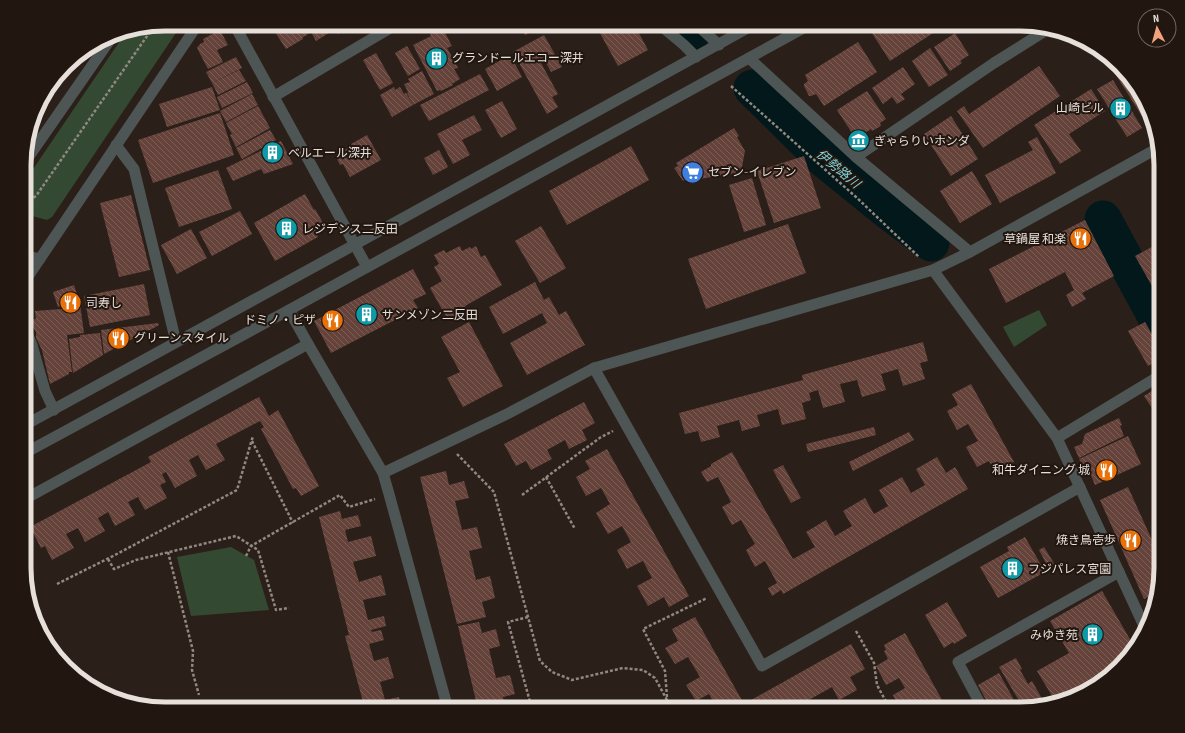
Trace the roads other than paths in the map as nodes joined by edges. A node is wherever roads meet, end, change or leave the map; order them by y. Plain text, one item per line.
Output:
1 (193, 31) edge
2 (238, 31) edge
3 (384, 31) edge
4 (667, 31) edge
5 (704, 31) edge
6 (743, 31) edge
7 (798, 31) edge
8 (1041, 33) edge
9 (107, 45) edge
10 (719, 45) junction
11 (696, 57) junction
12 (749, 58) junction
13 (273, 97) junction
14 (116, 145) junction
15 (1153, 151) edge
16 (32, 152) edge
17 (856, 157) junction
18 (354, 245) junction
19 (970, 252) junction
20 (31, 257) edge
21 (40, 259) junction
22 (367, 267) junction
23 (933, 270) junction
24 (31, 272) edge
25 (289, 310) junction
26 (176, 342) junction
27 (31, 343) edge
28 (308, 344) junction
29 (594, 368) junction
30 (1154, 379) edge
31 (54, 410) junction
32 (31, 422) edge
33 (1057, 438) junction
34 (31, 450) edge
35 (383, 473) junction
36 (1080, 487) junction
37 (31, 496) edge
38 (1119, 572) junction
39 (1143, 620) edge
40 (446, 702) edge
41 (979, 702) edge

1 - 14 street
2 - 13 street
3 - 13 street
4 - 11 street
5 - 10 street
6 - 10 street
7 - 12 street
8 - 17 street
9 - 16 street
10 - 11 street
11 - 18 street
12 - 17 street
12 - 22 street
13 - 18 street
14 - 21 street
14 - 26 street
15 - 19 street
17 - 19 street
18 - 22 street
18 - 26 street
19 - 23 street
20 - 21 street
21 - 24 street
22 - 25 street
23 - 29 street
23 - 33 street
25 - 28 street
25 - 34 street
26 - 31 street
27 - 31 street
28 - 35 street
28 - 37 street
29 - 35 street
29 - 36 street
30 - 33 street
31 - 32 street
33 - 36 street
35 - 40 street
36 - 38 street
38 - 39 street
38 - 41 street

